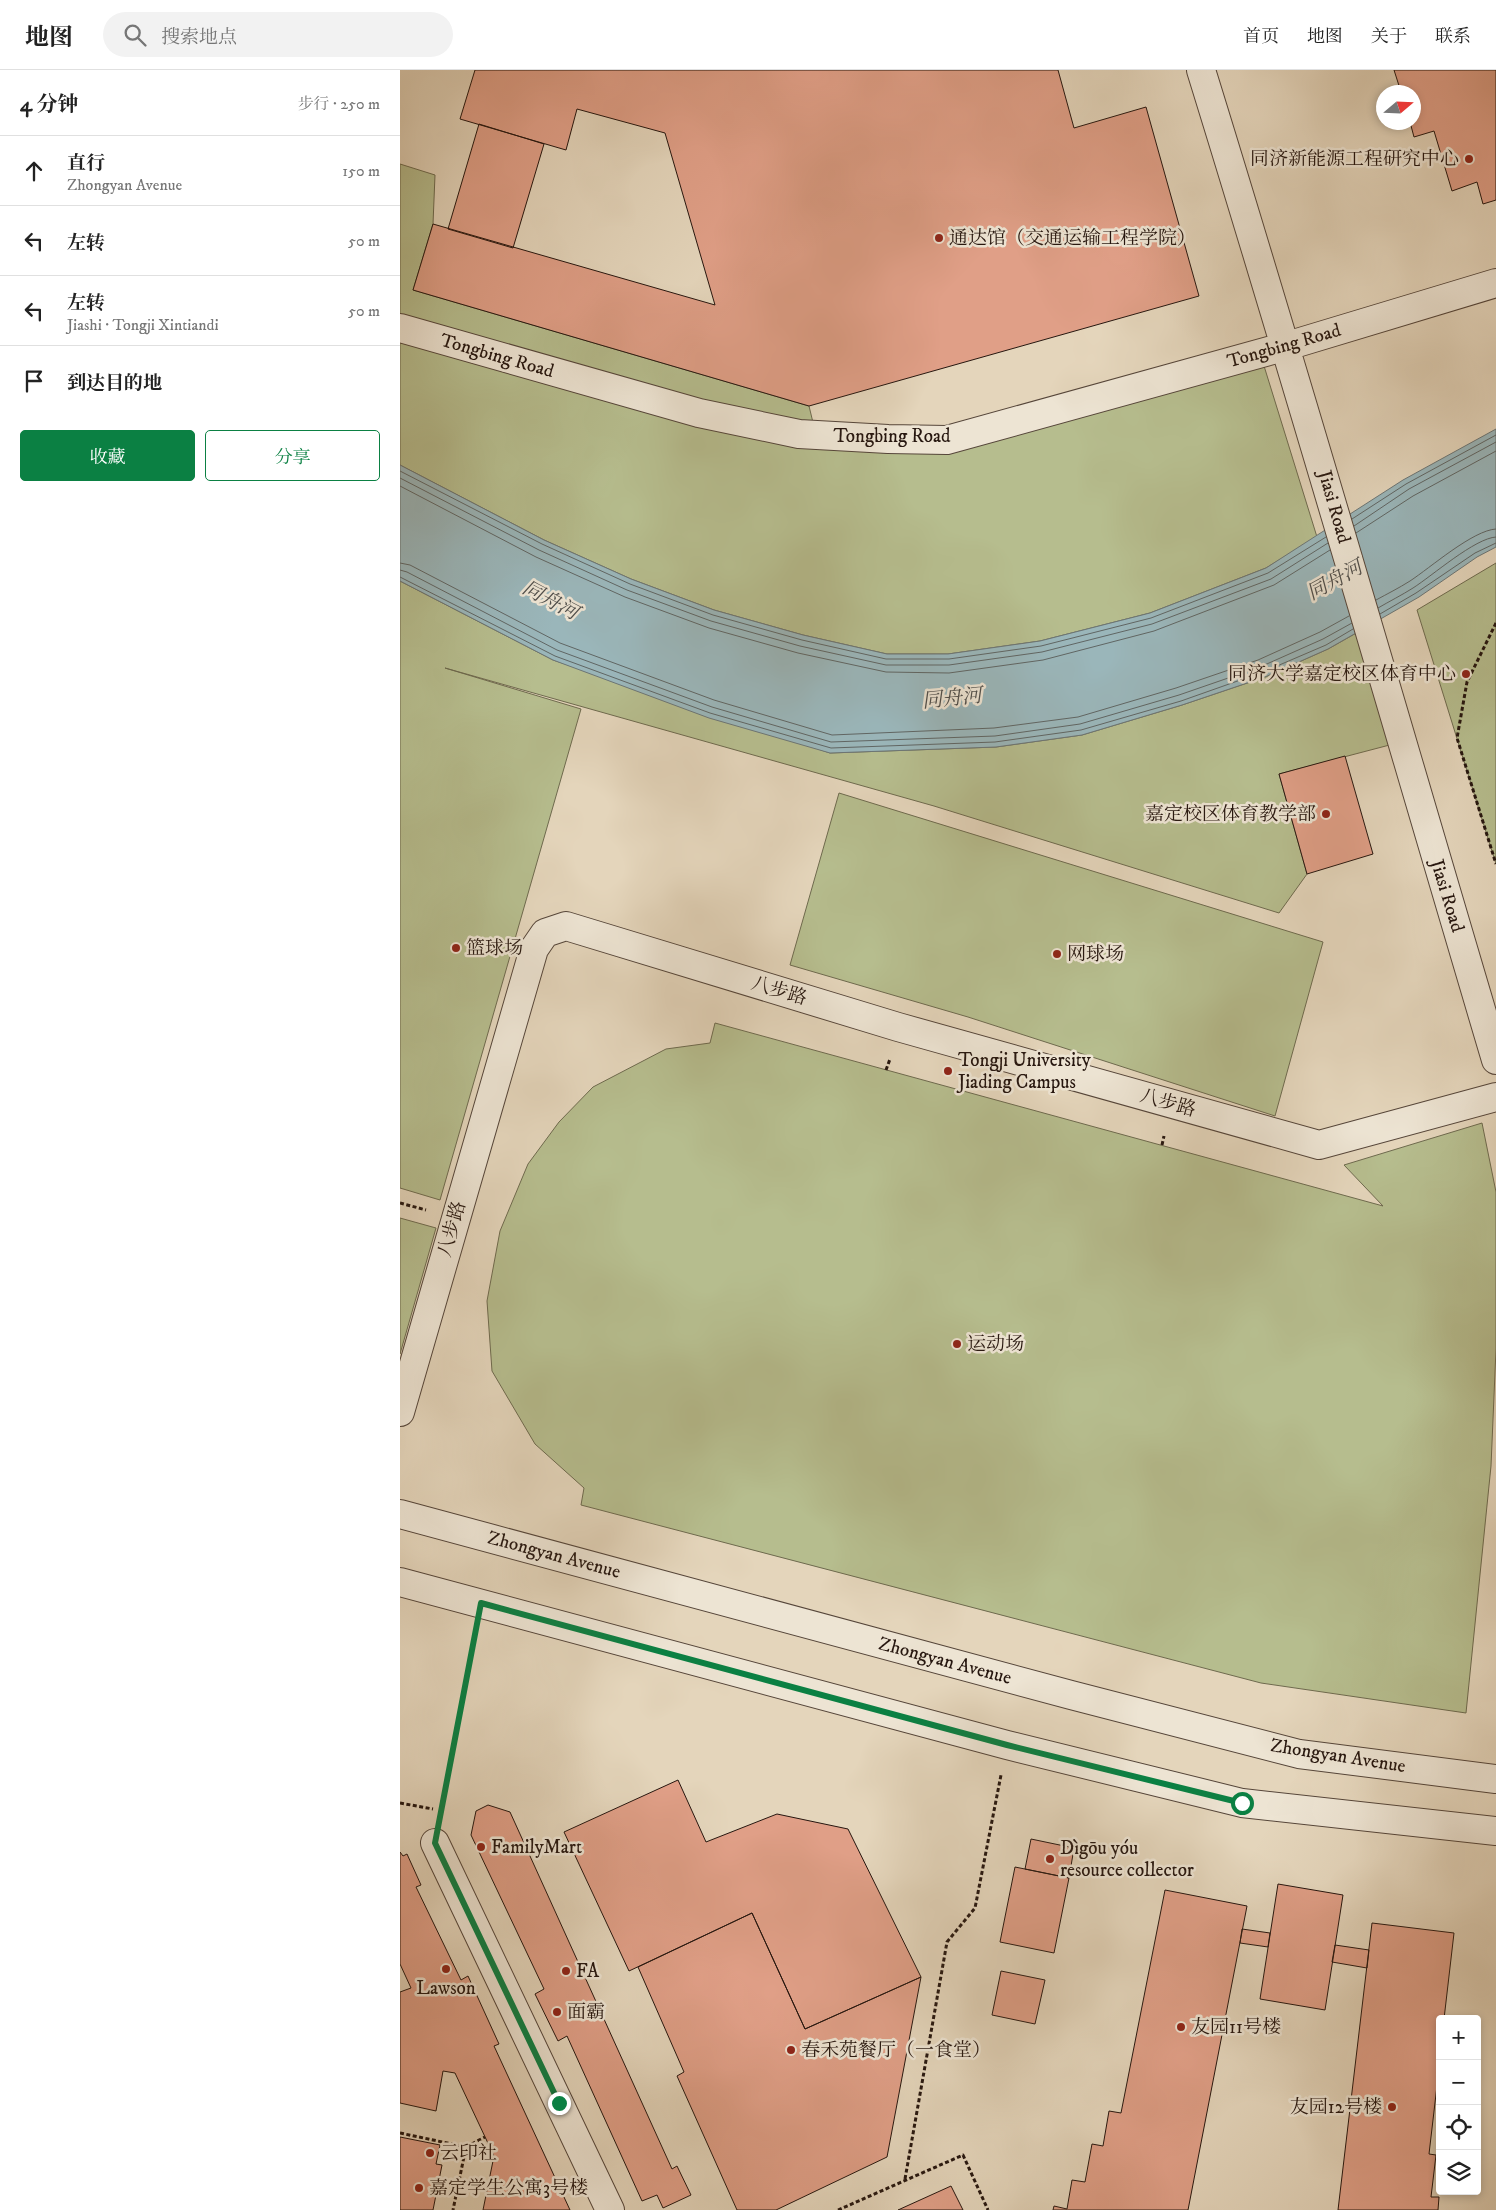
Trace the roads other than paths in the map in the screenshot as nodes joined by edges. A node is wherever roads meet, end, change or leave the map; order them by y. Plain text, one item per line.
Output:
1 (1201, 70) edge
2 (1496, 283) edge
3 (400, 328) edge
4 (1287, 346) junction
5 (1496, 1060) edge
6 (1496, 1097) edge
7 (400, 1412) edge
8 (400, 1514) edge
9 (400, 1582) edge
10 (1496, 1779) edge
11 (1496, 1830) edge
12 (435, 1843) road end
13 (610, 2210) edge

1 - 4 street, Jiasi Road
2 - 4 street, Tongbing Road
3 - 4 street, Tongbing Road
4 - 5 street, Jiasi Road
6 - 7 street, 八步路
8 - 10 street, Zhongyan Avenue
9 - 11 street
12 - 13 street

